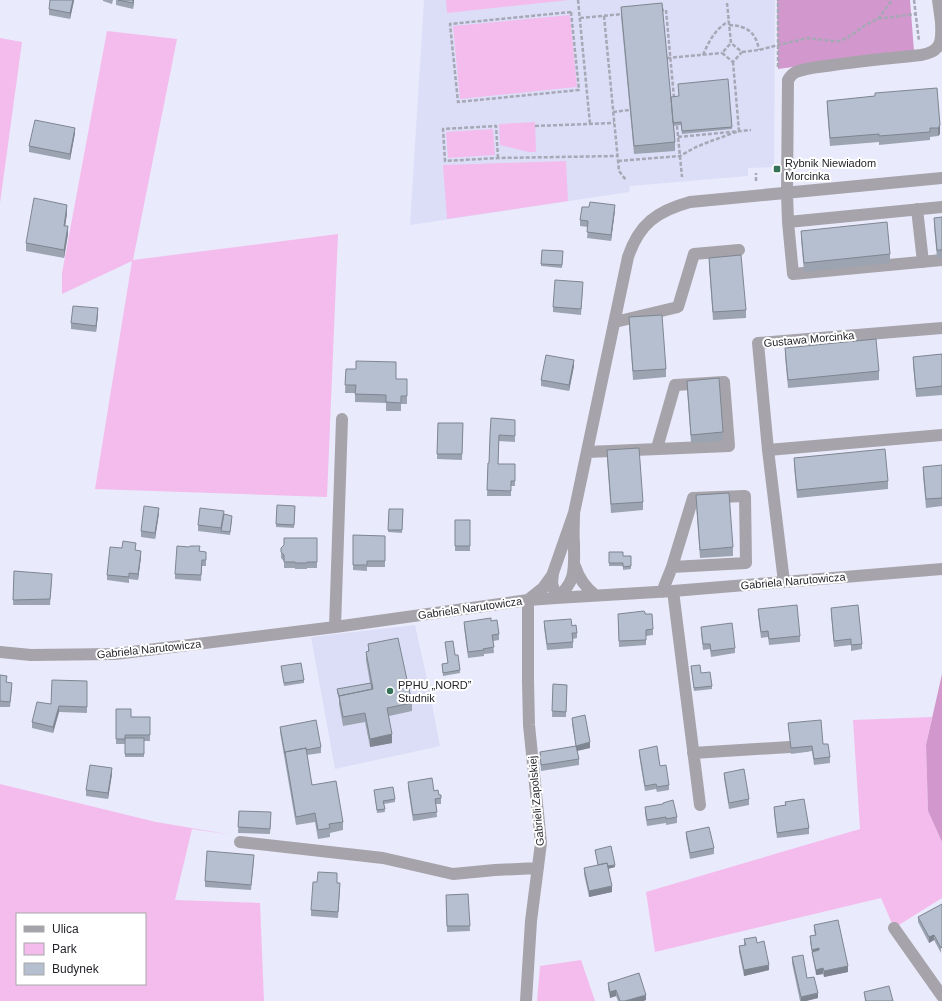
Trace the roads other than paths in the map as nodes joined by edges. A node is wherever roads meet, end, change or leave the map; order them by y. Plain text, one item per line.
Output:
1 (938, 0) edge
2 (942, 178) edge
3 (787, 193) junction
4 (942, 207) edge
5 (917, 209) junction
6 (788, 222) junction
7 (739, 250) dead end
8 (942, 260) edge
9 (923, 262) junction
10 (615, 322) junction
11 (942, 328) edge
12 (342, 419) dead end
13 (942, 435) edge
14 (657, 448) junction
15 (768, 450) junction
16 (587, 452) junction
17 (574, 513) junction
18 (575, 566) junction
19 (672, 567) junction
20 (942, 568) edge
21 (553, 573) junction
22 (784, 582) junction
23 (667, 591) junction
24 (595, 595) junction
25 (556, 598) junction
26 (528, 600) junction
27 (335, 627) junction
28 (0, 652) edge
29 (810, 746) edge
30 (694, 752) junction
31 (700, 805) dead end
32 (240, 842) dead end
33 (538, 868) junction
34 (894, 928) dead end
35 (942, 996) edge
36 (526, 1001) edge

1 - 3 street
2 - 3 street
3 - 6 street
3 - 10 street
4 - 5 street
5 - 6 street
5 - 9 street
6 - 9 street
7 - 10 street
8 - 9 street
10 - 16 street
11 - 15 street, Gustawa Morcinka
12 - 27 street
13 - 15 street
14 - 14 street
14 - 16 street
15 - 22 street, Gustawa Morcinka
16 - 17 street
17 - 18 street
17 - 21 street
18 - 24 street
18 - 25 street
19 - 19 street
19 - 23 street
20 - 22 street, Gabriela Narutowicza
21 - 25 street
21 - 26 street
22 - 23 street, Gabriela Narutowicza
23 - 24 street, Gabriela Narutowicza
23 - 30 street
24 - 25 street, Gabriela Narutowicza
25 - 26 street, Gabriela Narutowicza
26 - 27 street, Gabriela Narutowicza
26 - 33 street, Gabrieli Zapolskiej
27 - 28 street, Gabriela Narutowicza
29 - 30 street
30 - 31 street
32 - 33 street
33 - 36 street, Gabrieli Zapolskiej
34 - 35 street

